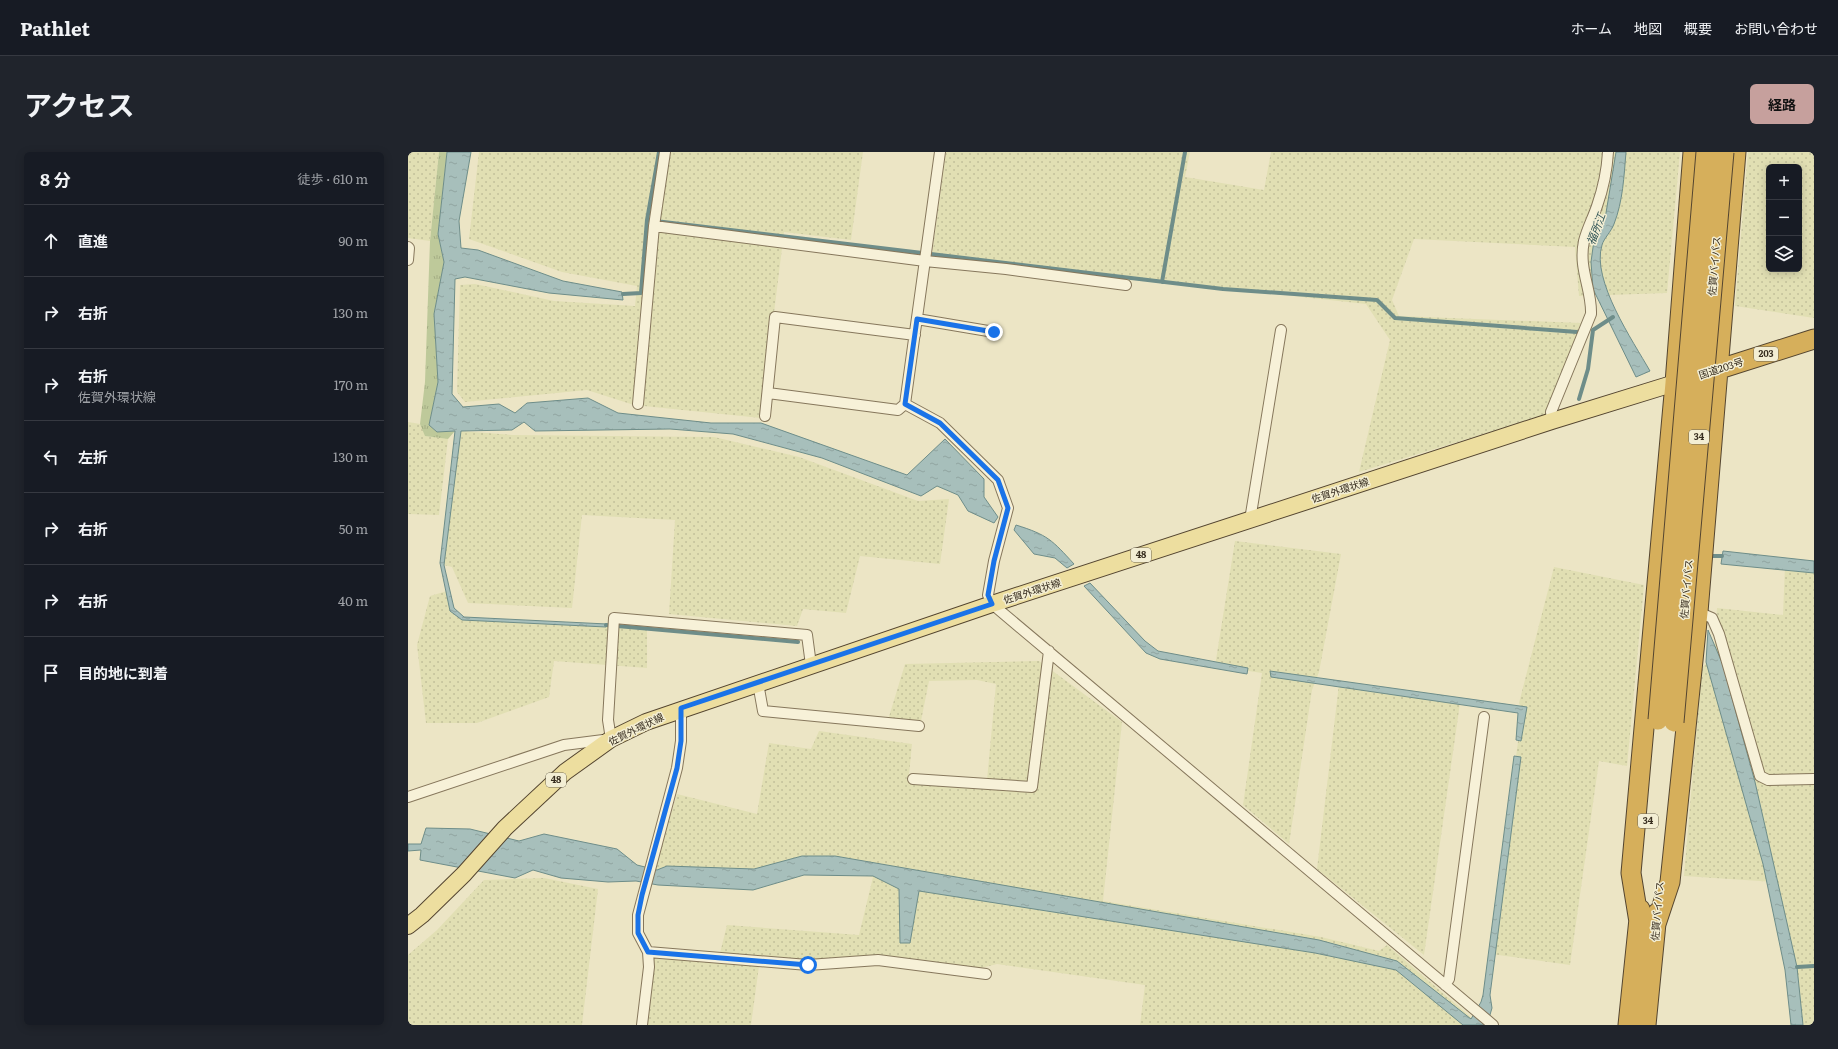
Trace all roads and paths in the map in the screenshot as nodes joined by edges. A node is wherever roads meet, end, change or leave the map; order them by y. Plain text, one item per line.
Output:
1 (665, 152) edge
2 (940, 152) edge
3 (1608, 152) edge
4 (1693, 152) edge
5 (1706, 152) edge
6 (1724, 152) edge
7 (1736, 152) edge
8 (654, 221) junction
9 (408, 247) edge
10 (408, 260) edge
11 (925, 262) junction
12 (1126, 285) dead end
13 (917, 319) junction
14 (1281, 330) dead end
15 (994, 332) dead end
16 (915, 335) junction
17 (1814, 339) edge
18 (1718, 369) junction
19 (1675, 383) junction
20 (768, 393) junction
21 (638, 404) dead end
22 (905, 404) junction
23 (765, 416) dead end
24 (1552, 421) junction
25 (1250, 520) junction
26 (992, 604) junction
27 (1698, 612) junction
28 (1049, 651) junction
29 (811, 665) junction
30 (758, 683) junction
31 (681, 708) junction
32 (1484, 717) dead end
33 (1666, 721) junction
34 (919, 726) dead end
35 (612, 739) junction
36 (913, 779) dead end
37 (1814, 779) edge
38 (408, 797) edge
39 (1647, 923) junction
40 (408, 926) edge
41 (648, 952) junction
42 (986, 974) dead end
43 (1445, 985) junction
44 (1492, 1024) edge
45 (642, 1025) edge
46 (1628, 1025) edge
47 (1646, 1025) edge

1 - 8 street
2 - 11 street
3 - 24 street
4 - 19 highway
5 - 33 highway, 佐賀バイパス / 34, bridge
6 - 33 highway, 佐賀バイパス / 34, bridge
7 - 18 highway
8 - 11 street
8 - 21 street
9 - 10 street
11 - 12 street
11 - 13 street
13 - 15 street
13 - 16 street
14 - 25 street
16 - 20 street
16 - 22 street
17 - 18 highway, 国道203号 / 203
18 - 19 highway, 国道203号 / 203
18 - 27 highway, 34
19 - 24 main road, 佐賀外環状線 / 48
19 - 39 highway, 34
20 - 22 street
20 - 23 street
22 - 26 street
24 - 25 main road, 佐賀外環状線 / 48
25 - 26 main road, 佐賀外環状線 / 48
26 - 28 street
26 - 29 main road, 佐賀外環状線 / 48
27 - 37 street
27 - 39 highway, 34
28 - 36 street
28 - 43 street
29 - 30 main road, 佐賀外環状線 / 48
29 - 35 street
30 - 31 main road, 佐賀外環状線 / 48
30 - 34 street
31 - 35 main road, 佐賀外環状線 / 48
31 - 41 street
32 - 43 street
33 - 39 highway, 佐賀バイパス / 34
35 - 38 street
35 - 40 main road, 佐賀外環状線 / 48
39 - 46 highway, 佐賀バイパス / 34
39 - 47 highway, 佐賀バイパス / 34
41 - 42 street
41 - 45 street
43 - 44 street

